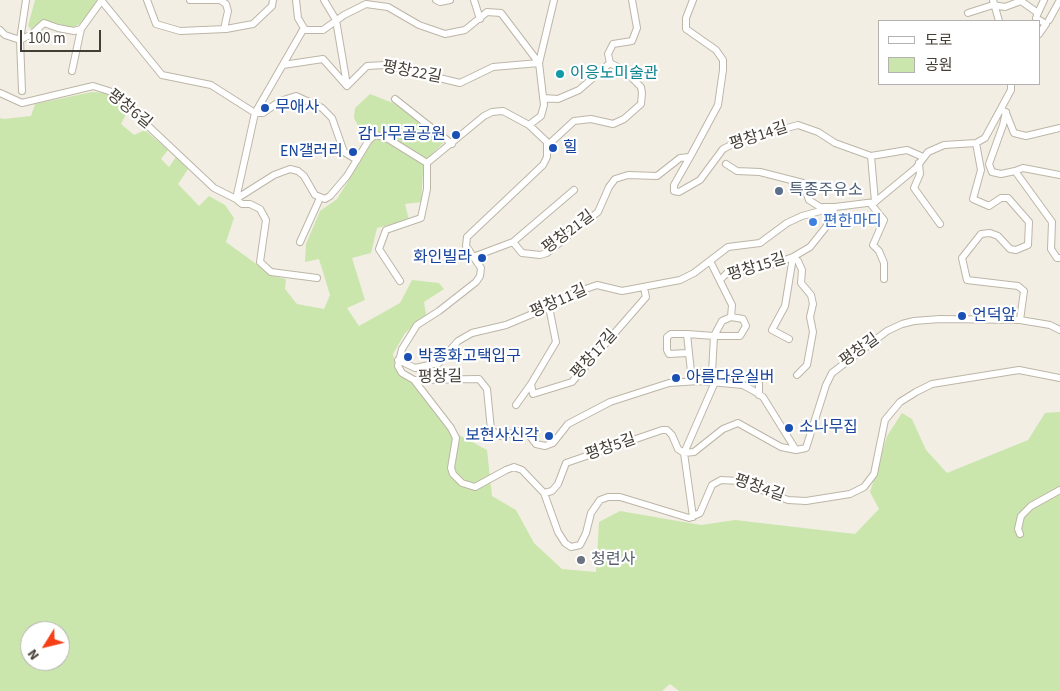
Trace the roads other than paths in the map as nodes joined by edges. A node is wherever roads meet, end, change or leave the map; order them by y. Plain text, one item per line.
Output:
1 (26, 0) edge
2 (102, 0) edge
3 (147, 0) edge
4 (190, 0) edge
5 (273, 0) edge
6 (296, 0) edge
7 (324, 0) edge
8 (436, 0) edge
9 (450, 0) edge
10 (474, 0) edge
11 (554, 0) edge
12 (632, 0) edge
13 (693, 0) edge
14 (1044, 0) edge
15 (1060, 0) edge
16 (992, 1) edge
17 (968, 13) dead end
18 (1036, 17) edge
19 (480, 19) junction
20 (336, 20) junction
21 (999, 20) edge
22 (1049, 20) dead end
23 (304, 28) junction
24 (80, 29) junction
25 (224, 29) junction
26 (0, 30) edge
27 (1040, 33) edge
28 (20, 40) junction
29 (539, 63) junction
30 (610, 63) junction
31 (283, 65) junction
32 (72, 71) dead end
33 (1011, 85) edge
34 (347, 86) junction
35 (22, 91) dead end
36 (0, 93) edge
37 (543, 98) junction
38 (395, 99) dead end
39 (1003, 111) junction
40 (255, 113) junction
41 (530, 125) junction
42 (1060, 128) edge
43 (976, 142) junction
44 (452, 144) junction
45 (547, 146) junction
46 (871, 156) junction
47 (690, 157) junction
48 (923, 157) junction
49 (357, 160) junction
50 (919, 163) junction
51 (428, 164) junction
52 (726, 164) dead end
53 (1015, 171) junction
54 (1060, 174) edge
55 (574, 190) dead end
56 (320, 198) junction
57 (236, 199) junction
58 (872, 203) junction
59 (834, 207) junction
60 (940, 224) dead end
61 (300, 242) dead end
62 (513, 242) junction
63 (473, 257) junction
64 (794, 257) junction
65 (1060, 258) edge
66 (710, 261) junction
67 (317, 278) dead end
68 (721, 279) junction
69 (884, 279) dead end
70 (400, 281) dead end
71 (644, 288) junction
72 (549, 307) junction
73 (731, 317) junction
74 (1020, 320) junction
75 (1060, 330) edge
76 (687, 334) junction
77 (714, 336) junction
78 (789, 339) dead end
79 (688, 353) junction
80 (398, 360) junction
81 (712, 373) junction
82 (797, 375) dead end
83 (1060, 378) edge
84 (414, 380) junction
85 (715, 382) junction
86 (531, 384) junction
87 (759, 394) junction
88 (516, 406) dead end
89 (796, 450) junction
90 (684, 453) junction
91 (1060, 490) edge
92 (544, 493) junction
93 (692, 517) junction
94 (1020, 534) dead end

1 - 28 street
2 - 24 street
2 - 40 street
3 - 25 street
4 - 25 street
5 - 25 street
6 - 23 street
7 - 20 street
8 - 9 street
10 - 19 street
11 - 29 street
12 - 30 street
13 - 47 street
14 - 18 street
15 - 22 street
16 - 17 street
16 - 18 street
16 - 21 street
18 - 27 street
19 - 20 street
19 - 29 street
20 - 23 street
20 - 34 street
23 - 31 street
24 - 28 street
24 - 32 street
26 - 28 street
28 - 35 street
29 - 34 street, 평창22길
29 - 37 street
30 - 37 street
30 - 45 street
31 - 34 street
31 - 40 street
33 - 39 street
36 - 57 street, 평창6길
37 - 41 street
38 - 44 street
39 - 42 street
39 - 43 street
39 - 53 street
40 - 49 street
40 - 57 street
41 - 44 street
41 - 45 street
43 - 48 street
43 - 74 street
44 - 51 street
45 - 63 street, 평창길 / 평창길
46 - 47 street, 평창14길
46 - 48 street, 평창14길
46 - 58 street
47 - 62 street, 평창21길
48 - 50 street
49 - 51 street
49 - 56 street
50 - 58 street
50 - 60 street
51 - 70 street
52 - 59 street, 평창11길
53 - 54 street
53 - 65 street
55 - 62 street
56 - 57 street
56 - 61 street
57 - 67 street, 평창6길
58 - 59 street, 평창11길
58 - 69 street
59 - 64 street, 평창15길
59 - 66 street, 평창11길
62 - 63 street
63 - 80 street, 평창길 / 평창길
64 - 68 street, 평창15길
64 - 78 street, 평창15길
64 - 82 street, 평창15길
66 - 68 street
66 - 71 street, 평창11길
68 - 73 street
71 - 72 street, 평창11길
71 - 86 street, 평창17길
72 - 80 street, 평창11길
72 - 86 street
73 - 77 street
73 - 77 street
74 - 75 street, 평창길 / 평창길
74 - 89 street, 평창길 / 평창길
76 - 77 street
76 - 79 street
76 - 79 street
77 - 81 street
79 - 81 street
80 - 84 street, 평창길 / 평창길
81 - 87 street
83 - 93 street, 평창4길
84 - 85 street, 평창길 / 평창길
84 - 92 street
85 - 87 street, 평창길 / 평창길
85 - 90 street
86 - 88 street
87 - 89 street
89 - 90 street
90 - 92 street, 평창5길
90 - 93 street, 평창5길
91 - 94 street
92 - 93 street

